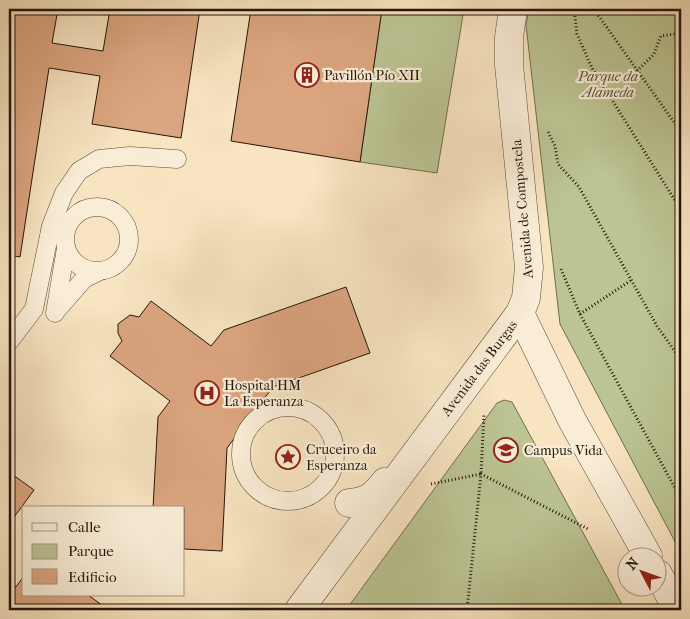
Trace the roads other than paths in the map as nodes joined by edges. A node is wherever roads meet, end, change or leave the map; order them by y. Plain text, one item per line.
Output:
1 (513, 9) edge
2 (177, 159) dead end
3 (66, 248) junction
4 (98, 272) junction
5 (520, 313) junction
6 (9, 342) edge
7 (325, 484) junction
8 (358, 510) junction
9 (642, 546) edge
10 (668, 592) edge
11 (299, 610) edge
12 (678, 610) edge

1 - 5 street, Avenida de Compostela
2 - 6 lane
3 - 4 lane
3 - 4 lane
3 - 4 lane
5 - 8 street, Avenida das Burgas
5 - 9 street
7 - 7 lane
7 - 8 lane
8 - 11 street, Avenida das Burgas
10 - 12 street

